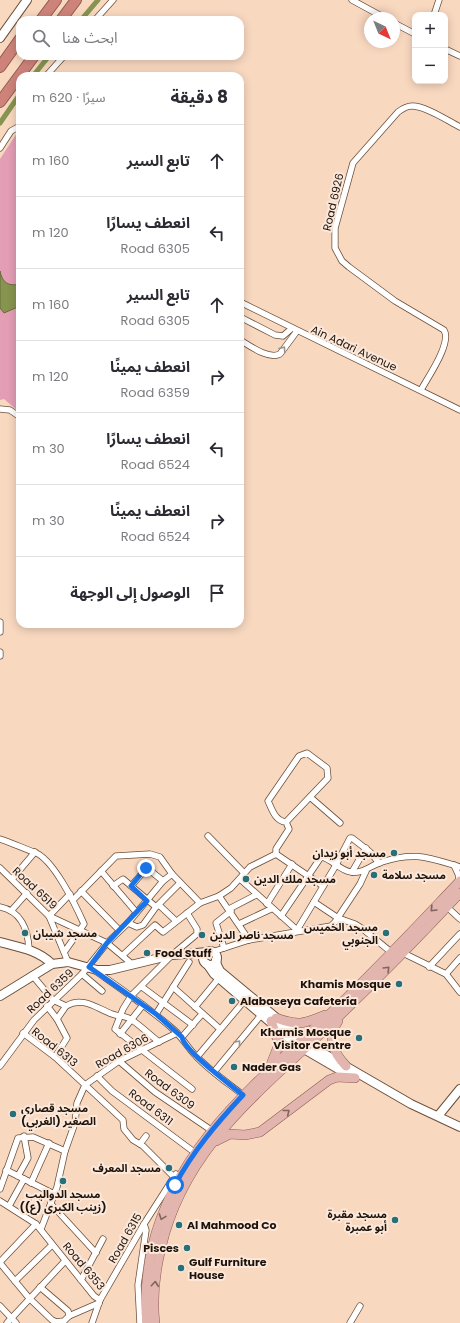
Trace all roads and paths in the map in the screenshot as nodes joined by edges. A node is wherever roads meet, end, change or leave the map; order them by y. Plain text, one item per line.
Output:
1 (27, 0) edge
2 (48, 0) edge
3 (53, 0) edge
4 (56, 0) edge
5 (76, 0) edge
6 (113, 0) edge
7 (352, 0) edge
8 (439, 0) edge
9 (374, 12) edge
10 (435, 12) edge
11 (37, 16) edge
12 (43, 16) edge
13 (43, 16) edge
14 (64, 16) edge
15 (99, 16) edge
16 (400, 26) edge
17 (412, 32) edge
18 (0, 38) edge
19 (16, 45) edge
20 (448, 50) edge
21 (16, 54) edge
22 (460, 56) edge
23 (31, 60) edge
24 (60, 60) edge
25 (0, 67) edge
26 (22, 72) edge
27 (50, 72) edge
28 (0, 76) edge
29 (16, 80) edge
30 (0, 102) edge
31 (460, 127) edge
32 (16, 128) edge
33 (0, 148) edge
34 (244, 304) edge
35 (244, 319) edge
36 (294, 330) junction
37 (244, 342) edge
38 (421, 390) junction
39 (0, 405) edge
40 (0, 409) edge
41 (460, 410) edge
42 (16, 412) edge
43 (16, 413) edge
44 (0, 622) edge
45 (0, 632) edge
46 (0, 652) edge
47 (0, 656) edge
48 (310, 797) junction
49 (286, 822) junction
50 (340, 823) dead end
51 (208, 836) dead end
52 (0, 839) edge
53 (366, 848) junction
54 (35, 852) junction
55 (276, 854) junction
56 (379, 863) junction
57 (292, 864) junction
58 (336, 865) junction
59 (454, 865) junction
60 (460, 867) edge
61 (0, 868) edge
62 (101, 871) junction
63 (366, 871) junction
64 (352, 872) junction
65 (244, 873) junction
66 (172, 874) junction
67 (307, 875) junction
68 (12, 879) junction
69 (240, 879) junction
70 (163, 881) junction
71 (459, 882) edge
72 (180, 883) junction
73 (113, 886) junction
74 (131, 886) junction
75 (323, 886) junction
76 (81, 892) junction
77 (460, 892) edge
78 (27, 893) junction
79 (70, 894) junction
80 (256, 895) junction
81 (220, 896) junction
82 (73, 900) junction
83 (147, 901) junction
84 (314, 902) junction
85 (200, 903) junction
86 (158, 906) junction
87 (269, 906) junction
88 (0, 907) edge
89 (448, 908) junction
90 (230, 910) junction
91 (11, 911) junction
92 (136, 912) junction
93 (187, 913) junction
94 (49, 916) junction
95 (281, 916) junction
96 (459, 916) edge
97 (337, 920) junction
98 (176, 921) junction
99 (128, 923) junction
100 (239, 924) junction
101 (142, 925) junction
102 (119, 930) junction
103 (297, 930) junction
104 (80, 931) junction
105 (148, 931) junction
106 (460, 934) edge
107 (249, 940) junction
108 (0, 942) edge
109 (107, 943) junction
110 (224, 948) junction
111 (29, 949) junction
112 (65, 951) junction
113 (391, 952) junction
114 (403, 953) junction
115 (123, 955) junction
116 (172, 955) junction
117 (213, 955) junction
118 (460, 958) edge
119 (68, 962) junction
120 (189, 962) dead end
121 (205, 962) junction
122 (52, 964) junction
123 (132, 964) junction
124 (89, 967) junction
125 (429, 967) junction
126 (82, 974) junction
127 (446, 974) junction
128 (32, 975) junction
129 (219, 978) junction
130 (142, 987) junction
131 (173, 987) junction
132 (102, 991) dead end
133 (460, 992) edge
134 (0, 996) edge
135 (131, 996) junction
136 (54, 1000) junction
137 (245, 1000) junction
138 (163, 1003) junction
139 (47, 1006) junction
140 (66, 1006) junction
141 (142, 1006) junction
142 (195, 1007) junction
143 (332, 1012) junction
144 (344, 1012) junction
145 (121, 1014) junction
146 (156, 1014) junction
147 (202, 1014) junction
148 (262, 1014) junction
149 (57, 1019) junction
150 (132, 1020) junction
151 (273, 1020) junction
152 (193, 1025) junction
153 (220, 1029) junction
154 (23, 1033) junction
155 (120, 1034) junction
156 (179, 1035) junction
157 (159, 1042) junction
158 (303, 1045) junction
159 (142, 1050) junction
160 (55, 1057) junction
161 (197, 1057) junction
162 (119, 1061) junction
163 (0, 1066) edge
164 (346, 1066) junction
165 (214, 1072) junction
166 (268, 1072) junction
167 (97, 1076) junction
168 (355, 1078) junction
169 (374, 1084) junction
170 (85, 1085) junction
171 (460, 1089) edge
172 (192, 1090) dead end
173 (243, 1095) junction
174 (438, 1116) junction
175 (460, 1127) edge
176 (210, 1130) junction
177 (146, 1136) dead end
178 (21, 1137) junction
179 (48, 1143) junction
180 (140, 1144) junction
181 (207, 1148) junction
182 (65, 1151) junction
183 (194, 1152) junction
184 (184, 1169) junction
185 (6, 1170) junction
186 (18, 1176) junction
187 (174, 1176) junction
188 (24, 1179) junction
189 (31, 1183) junction
190 (0, 1189) edge
191 (54, 1194) junction
192 (0, 1201) edge
193 (51, 1204) junction
194 (9, 1206) junction
195 (36, 1224) junction
196 (144, 1224) junction
197 (41, 1229) junction
198 (103, 1239) dead end
199 (134, 1240) junction
200 (52, 1245) junction
201 (143, 1245) junction
202 (96, 1253) junction
203 (65, 1260) junction
204 (0, 1262) edge
205 (81, 1280) junction
206 (15, 1281) junction
207 (40, 1287) junction
208 (30, 1298) junction
209 (100, 1301) junction
210 (0, 1306) edge
211 (360, 1306) dead end
212 (69, 1316) junction
213 (9, 1321) edge
214 (64, 1322) edge
215 (16, 1323) edge
216 (92, 1323) edge
217 (140, 1323) edge
218 (147, 1323) edge
219 (155, 1323) edge
220 (350, 1323) edge

1 - 18 street
2 - 11 highway
3 - 12 highway
4 - 13 highway
5 - 14 highway
6 - 15 street
7 - 9 street
8 - 10 street
16 - 17 street
19 - 25 highway
20 - 22 street
21 - 28 highway
23 - 26 highway
24 - 27 street
29 - 30 highway
31 - 38 street, Road 6926
32 - 33 street
34 - 36 street, Ain Adari Avenue
35 - 36 street
37 -> 36 street
36 - 38 street, Ain Adari Avenue
38 - 41 street, Ain Adari Avenue
39 - 42 street
40 - 43 street
44 - 45 street
46 - 47 street
48 - 49 street
48 - 49 street
48 - 50 street
49 - 55 street
51 - 65 street
52 - 54 street
53 - 56 street
53 - 58 street
53 - 64 street
54 - 68 street
54 - 79 street
55 - 57 street
55 - 65 street
56 - 59 street
56 - 63 street
57 - 67 street
57 - 87 street
58 - 64 street
58 - 67 street
58 - 75 street
59 - 60 street
59 - 71 street
61 - 68 street, Road 6519
62 - 66 street
62 - 73 street
62 - 76 street
63 - 64 street
63 - 97 street
65 - 69 street
66 - 70 street, Road 6359
66 - 72 street
67 - 75 street
67 - 95 street
68 - 78 street, Road 6519
69 - 80 street
69 - 81 street
70 - 74 street
70 - 83 street, Road 6359
71 -> 113 main road
72 - 85 street
72 - 86 street
73 - 74 street
73 - 92 street
74 - 83 street
75 - 84 street
76 - 82 street
76 - 102 street
77 - 89 main road
78 - 91 street
78 - 94 street, Road 6519
79 - 82 street
79 - 94 street
80 - 87 street
80 - 90 street
81 - 85 street
81 - 90 street
82 - 104 street, Road 6519
83 - 86 street
83 - 92 street, Road 6359
84 - 97 street
84 - 103 street
85 - 93 street
86 - 98 street
86 - 101 street
87 - 95 street
87 - 100 street
88 - 91 street
89 - 96 street
89 - 114 main road
90 - 100 street
90 - 110 street
91 - 111 street
92 - 99 street, Road 6359
93 - 98 street
93 - 116 street
94 - 104 street, Road 6519
94 - 112 street
95 - 103 street
97 - 103 street
97 - 113 street
98 - 105 street
99 - 101 street
99 - 102 street, Road 6359
100 - 107 street
101 - 105 street
102 - 109 street, Road 6359
103 - 107 street
104 - 109 street, Road 6519
104 - 112 street
105 - 115 street
106 - 125 street
107 - 110 street
108 - 111 street
109 - 115 street, Road 6519
109 - 124 street, Road 6359
110 - 117 street
111 - 122 street
112 - 119 street
113 - 143 main road
114 - 125 street
144 -> 114 main road
115 - 123 street, Road 6519
116 - 117 street
116 - 121 street
116 - 123 street
116 - 130 street
117 - 121 street
117 - 121 street
117 - 151 street
118 - 127 street
119 - 122 street
119 - 124 street
120 - 131 street
121 - 129 street
122 - 128 street
123 - 124 street
124 - 126 street, Road 6359
124 - 135 street
125 - 127 street
126 - 132 street
126 - 136 street, Road 6359
127 - 133 street
128 - 134 street
128 - 136 street
129 - 137 street
129 - 142 street
130 - 135 street
130 - 138 street
131 - 138 street
131 - 142 street
135 - 141 street
135 - 145 street
136 - 139 street, Road 6359
136 - 140 street
137 - 148 street
137 - 153 street
138 - 146 street
138 - 152 street
139 - 149 street
139 - 154 street, Road 6359
140 - 145 street
140 - 149 street
141 - 146 street
141 - 150 street
142 - 147 street
143 - 151 main road
143 - 158 main road
144 - 158 main road
144 - 164 main road
145 - 150 street
145 - 155 street
146 - 156 street
147 - 152 street
147 - 153 street
148 - 151 street
165 -> 148 street
149 - 160 street
150 - 155 street
150 - 157 street
151 - 158 street
151 - 166 main road
152 - 156 street
153 - 161 street
154 - 160 street, Road 6313
154 - 163 street, Road 6359
155 - 159 street
156 - 157 street, Road 6306
156 - 161 street
157 - 159 street, Road 6306
158 - 164 street
158 - 166 main road
158 - 168 street
158 - 181 main road
159 - 162 street, Road 6306
159 - 172 street
160 - 170 street, Road 6313
161 - 165 street
162 - 167 street, Road 6306
162 - 176 street, Road 6309
164 - 169 street
165 - 173 street
166 - 173 main road
167 - 170 street, Road 6306
167 - 183 street, Road 6311
168 - 169 street
181 -> 168 main road
169 - 174 street
170 - 180 street, Road 6313
170 - 182 street, Road 6306
171 - 174 street
173 - 176 main road
174 - 175 street
176 - 183 main road
177 - 180 street
178 - 179 street
178 - 185 street
178 - 186 street
179 - 182 street
179 - 189 street
180 - 187 street, Road 6313
219 -> 181 main road
182 - 191 street, Road 6306
183 - 184 main road
184 - 187 street, Road 6315
184 -> 218 main road
185 - 186 street
185 - 190 street
186 - 188 street
187 - 196 street, Road 6315
188 - 189 street
188 - 194 street
189 - 191 street
191 - 193 street, Road 6306
192 - 194 street, Road 6353
193 - 197 street, Road 6306
193 - 202 street
194 - 195 street, Road 6353
195 - 197 street, Road 6353
195 - 204 street
196 - 199 street, Road 6315
196 - 201 street
197 - 200 street, Road 6353
198 - 202 street
199 - 201 street
199 - 209 street, Road 6315
200 - 203 street, Road 6353
200 - 206 street, Road 6353
201 - 217 street
202 - 205 street
203 - 205 street, Road 6353
203 - 207 street
204 - 206 street
205 - 209 street, Road 6353
206 - 208 street
207 - 208 street
207 - 212 street
208 - 213 street
208 - 214 street
209 - 212 street
209 - 216 street, Road 6315
210 - 213 street
211 - 220 street
212 - 214 street
213 - 215 street

